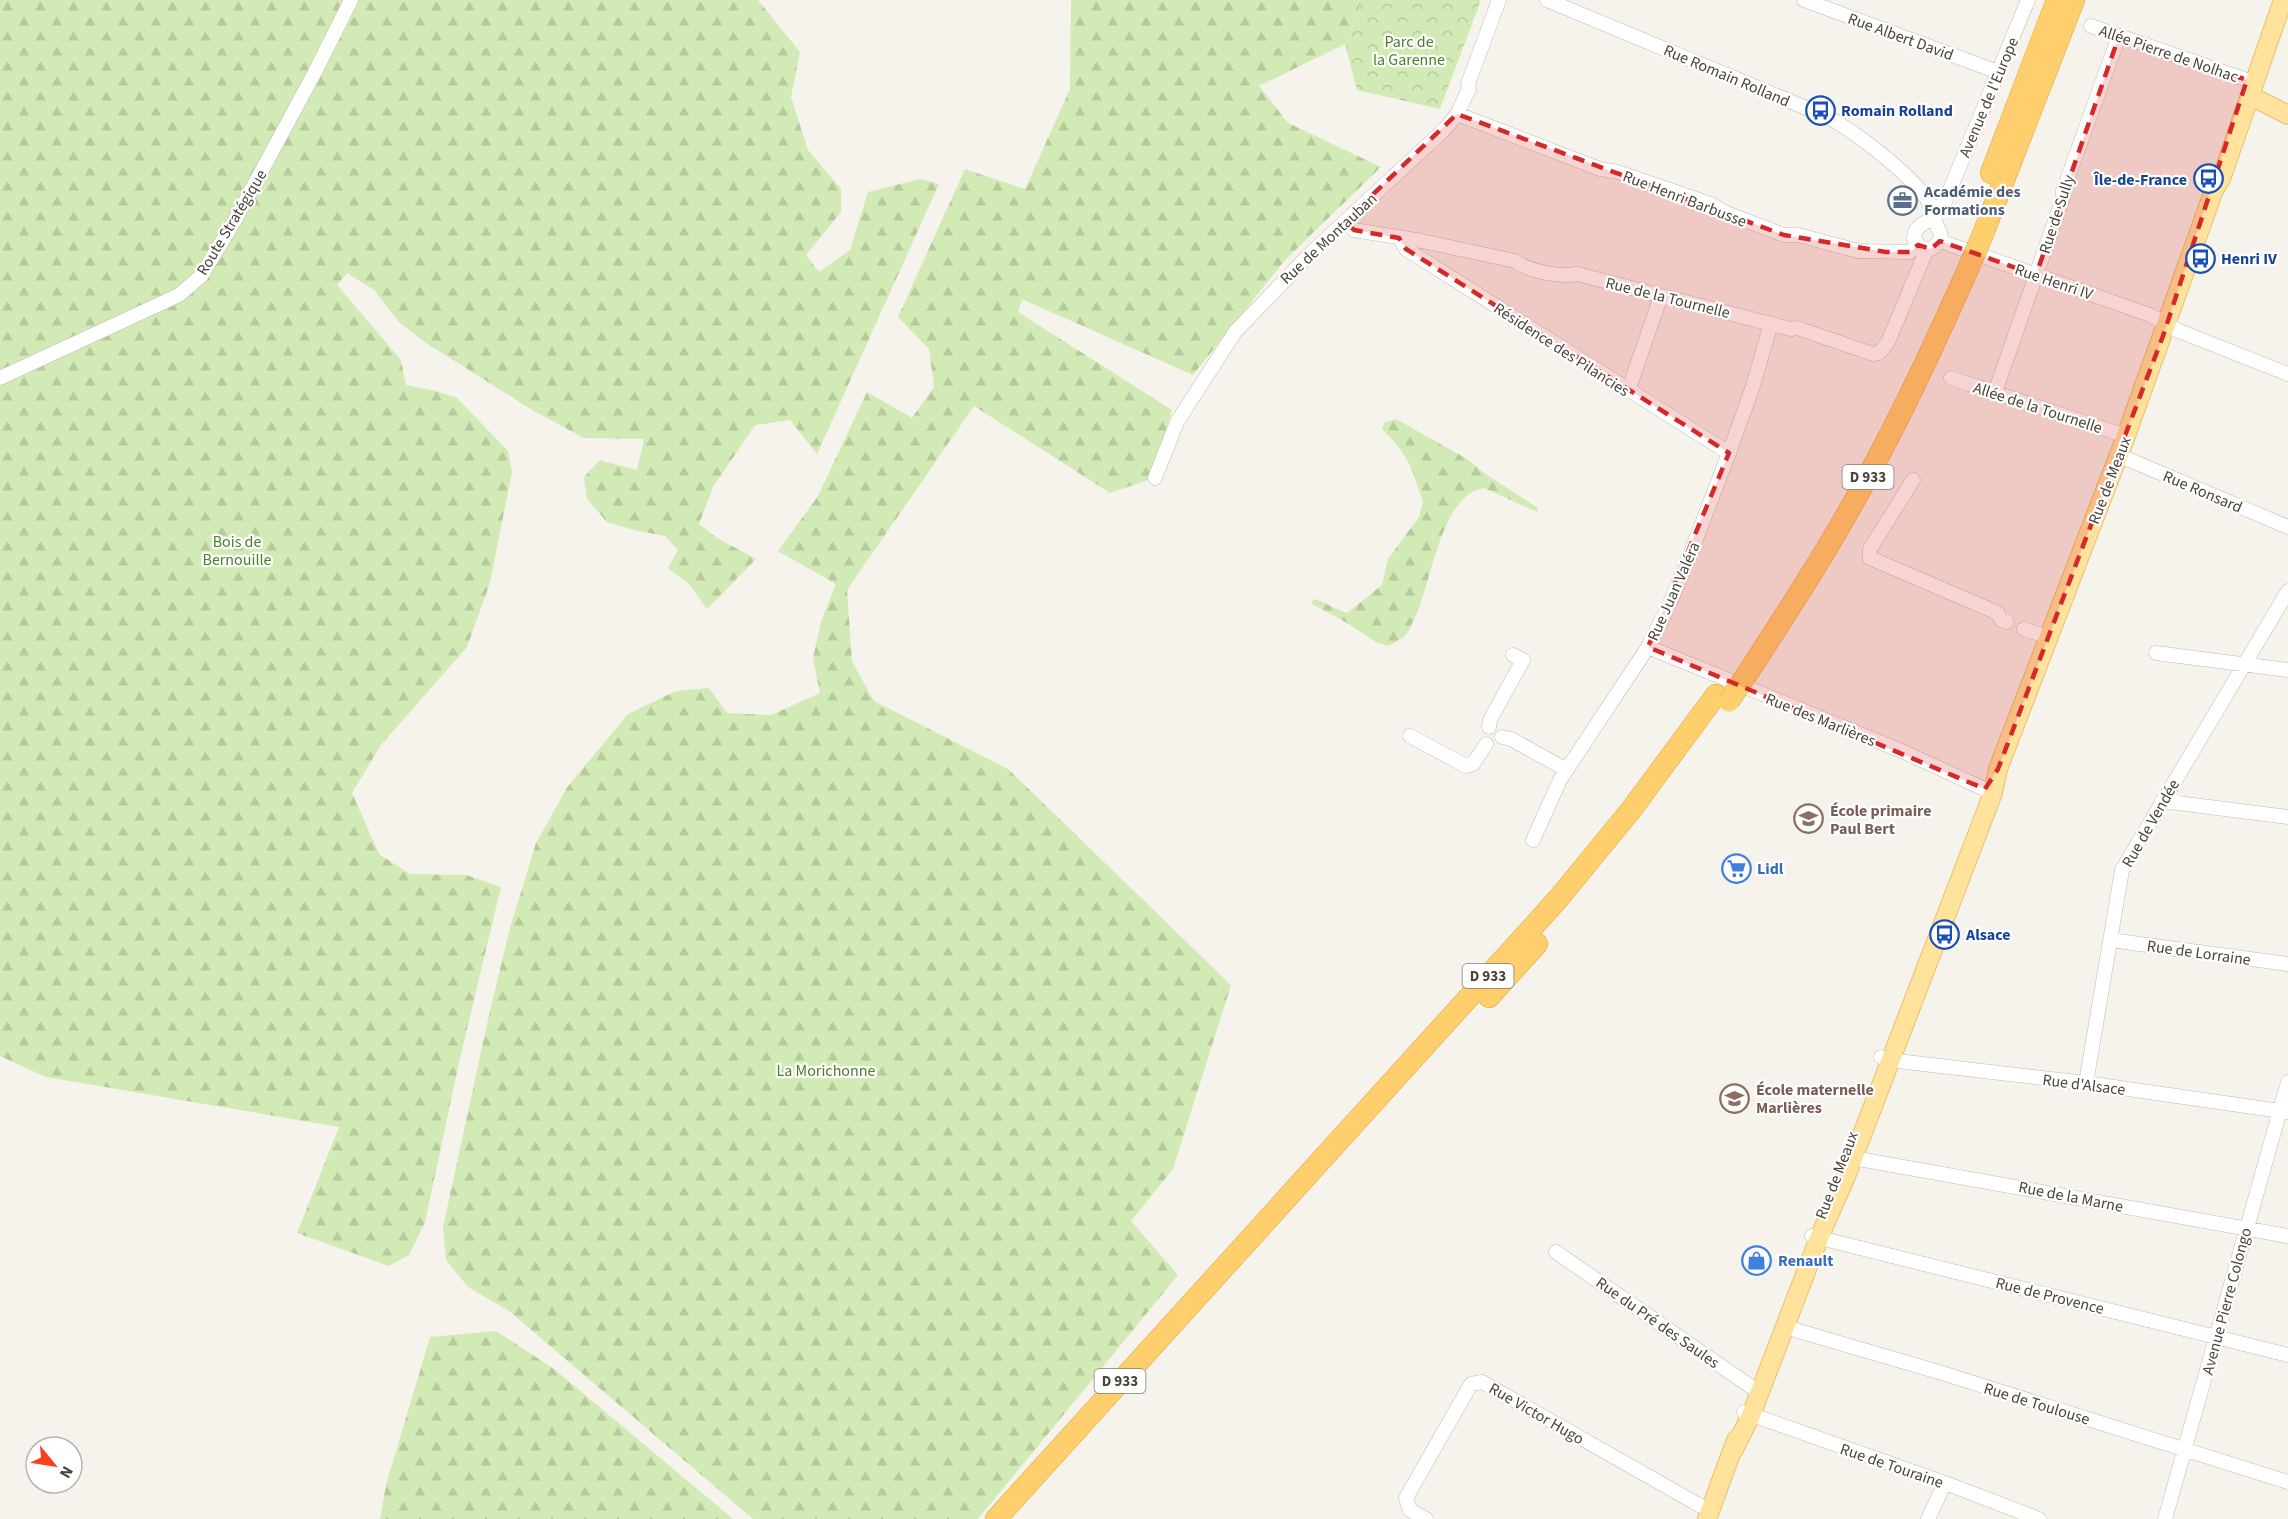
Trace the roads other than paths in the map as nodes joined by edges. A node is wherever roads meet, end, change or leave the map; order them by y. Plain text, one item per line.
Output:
1 (351, 0) edge
2 (1499, 0) edge
3 (1547, 0) edge
4 (1804, 0) edge
5 (2028, 0) edge
6 (2058, 0) edge
7 (2074, 0) edge
8 (2278, 1) edge
9 (2091, 26) dead end
10 (2119, 36) junction
11 (1998, 72) junction
12 (2249, 88) junction
13 (1457, 114) junction
14 (2288, 115) edge
15 (2214, 190) junction
16 (1946, 197) junction
17 (1927, 198) junction
18 (1932, 220) junction
19 (1345, 221) junction
20 (1976, 231) junction
21 (1403, 239) junction
22 (1940, 241) junction
23 (1922, 247) junction
24 (2036, 275) junction
25 (1661, 296) junction
26 (1771, 322) junction
27 (2167, 324) junction
28 (2288, 374) edge
29 (0, 378) edge
30 (1951, 378) dead end
31 (1628, 391) junction
32 (1995, 392) junction
33 (2126, 436) junction
34 (1729, 453) junction
35 (2118, 455) junction
36 (1155, 478) dead end
37 (1913, 480) dead end
38 (2288, 526) edge
39 (2288, 591) edge
40 (2007, 622) dead end
41 (2024, 628) dead end
42 (2048, 637) junction
43 (1648, 646) junction
44 (2156, 653) dead end
45 (1512, 655) dead end
46 (2244, 664) junction
47 (2288, 670) edge
48 (1723, 698) junction
49 (1489, 727) junction
50 (1410, 736) dead end
51 (1503, 738) junction
52 (1486, 744) junction
53 (1567, 770) junction
54 (1989, 791) junction
55 (2162, 801) junction
56 (2288, 817) edge
57 (1533, 840) dead end
58 (2110, 940) junction
59 (2288, 964) edge
60 (1913, 988) junction
61 (1885, 1059) junction
62 (2288, 1082) edge
63 (2086, 1083) junction
64 (2284, 1112) edge
65 (1853, 1158) junction
66 (2246, 1228) junction
67 (2288, 1236) edge
68 (1816, 1237) junction
69 (1556, 1252) dead end
70 (1785, 1327) junction
71 (2216, 1337) junction
72 (2288, 1355) edge
73 (1756, 1391) junction
74 (1748, 1414) junction
75 (2185, 1450) junction
76 (2288, 1482) edge
77 (1945, 1483) junction
78 (1709, 1515) edge
79 (996, 1519) edge
80 (1015, 1519) edge
81 (1425, 1519) edge
82 (1928, 1519) edge
83 (2039, 1519) edge
84 (2165, 1519) edge

1 - 29 street, Route Stratégique
2 - 13 street, Rue de Montauban
3 - 17 street, Rue Romain Rolland
4 - 11 street, Rue Albert David
5 - 11 street, Avenue de l'Europe
6 - 20 highway, D 933
7 - 20 highway, D 933
8 - 12 main road, Rue de Meaux
9 - 10 street, Allée Pierre de Nolhac
10 - 12 street, Allée Pierre de Nolhac
10 - 24 street, Rue de Sully
11 - 16 street, Avenue de l'Europe
12 - 14 main road
12 - 15 main road, Rue de Meaux
12 - 15 main road, Rue de Meaux
13 - 19 street, Rue de Montauban
13 - 23 street, Rue Henri Barbusse
15 - 27 main road, Rue de Meaux
16 - 17 street
16 - 18 street, Avenue de l'Europe
17 - 18 street, Rue Romain Rolland
18 - 22 street
18 - 23 street
19 - 21 street, Rue de la Tournelle
19 - 36 street, Rue de Montauban
20 - 48 highway, D 933, bridge
21 - 25 street, Rue de la Tournelle
21 - 31 street, Résidence des Pilancies
22 - 23 street
22 - 24 street, Rue Henri IV
23 - 26 street, Rue de la Tournelle
24 - 27 street, Rue Henri IV
24 - 32 street, Rue de Sully
25 - 26 street, Rue de la Tournelle
25 - 31 street
26 - 34 street, Rue Juan Valéra
27 - 28 street, Rue Henri IV
27 - 33 main road, Rue de Meaux
30 - 32 street, Allée de la Tournelle
31 - 34 street, Résidence des Pilancies
32 - 33 street, Allée de la Tournelle
33 - 35 main road, Rue de Meaux
34 - 43 street, Rue Juan Valéra
35 - 38 street, Rue Ronsard
35 - 42 main road, Rue de Meaux
37 - 40 street
39 - 46 street, Rue de Vendée
41 - 42 street
42 - 54 main road, Rue de Meaux
43 - 53 street, Rue Juan Valéra
43 - 54 street, Rue des Marlières
44 - 46 street
45 - 49 street
46 - 47 street
46 - 55 street, Rue de Vendée
48 - 79 highway, D 933
48 - 80 highway, D 933
49 - 51 street
49 - 52 street
50 - 52 street
51 - 52 street
51 - 53 street
53 - 57 street, Rue Juan Valéra
54 - 60 main road, Rue de Meaux
55 - 56 street
55 - 58 street, Rue de Vendée
58 - 59 street, Rue de Lorraine
58 - 63 street, Rue de Vendée
60 - 61 main road, Rue de Meaux
60 - 61 main road, Rue de Meaux
61 - 63 street, Rue d'Alsace
61 - 65 main road, Rue de Meaux
61 - 68 main road, Rue de Meaux
62 - 64 street, Avenue Pierre Colongo
63 - 64 street, Rue d'Alsace
64 - 66 street, Avenue Pierre Colongo
65 - 66 street, Rue de la Marne
65 - 68 main road, Rue de Meaux
66 - 67 street, Rue de la Marne
66 - 71 street, Avenue Pierre Colongo
68 - 70 main road, Rue de Meaux
68 - 71 street, Rue de Provence
68 - 73 main road, Rue de Meaux
69 - 73 street, Rue du Pré des Saules
70 - 73 main road, Rue de Meaux
70 - 75 street, Rue de Toulouse
71 - 72 street, Rue de Provence
71 - 75 street, Avenue Pierre Colongo
73 - 74 main road, Rue de Meaux
74 - 77 street, Rue de Touraine
74 - 78 main road, Rue de Meaux
75 - 76 street, Rue de Toulouse
75 - 84 street, Avenue Pierre Colongo
77 - 82 street
77 - 83 street, Rue de Touraine
78 - 81 street, Rue Victor Hugo

